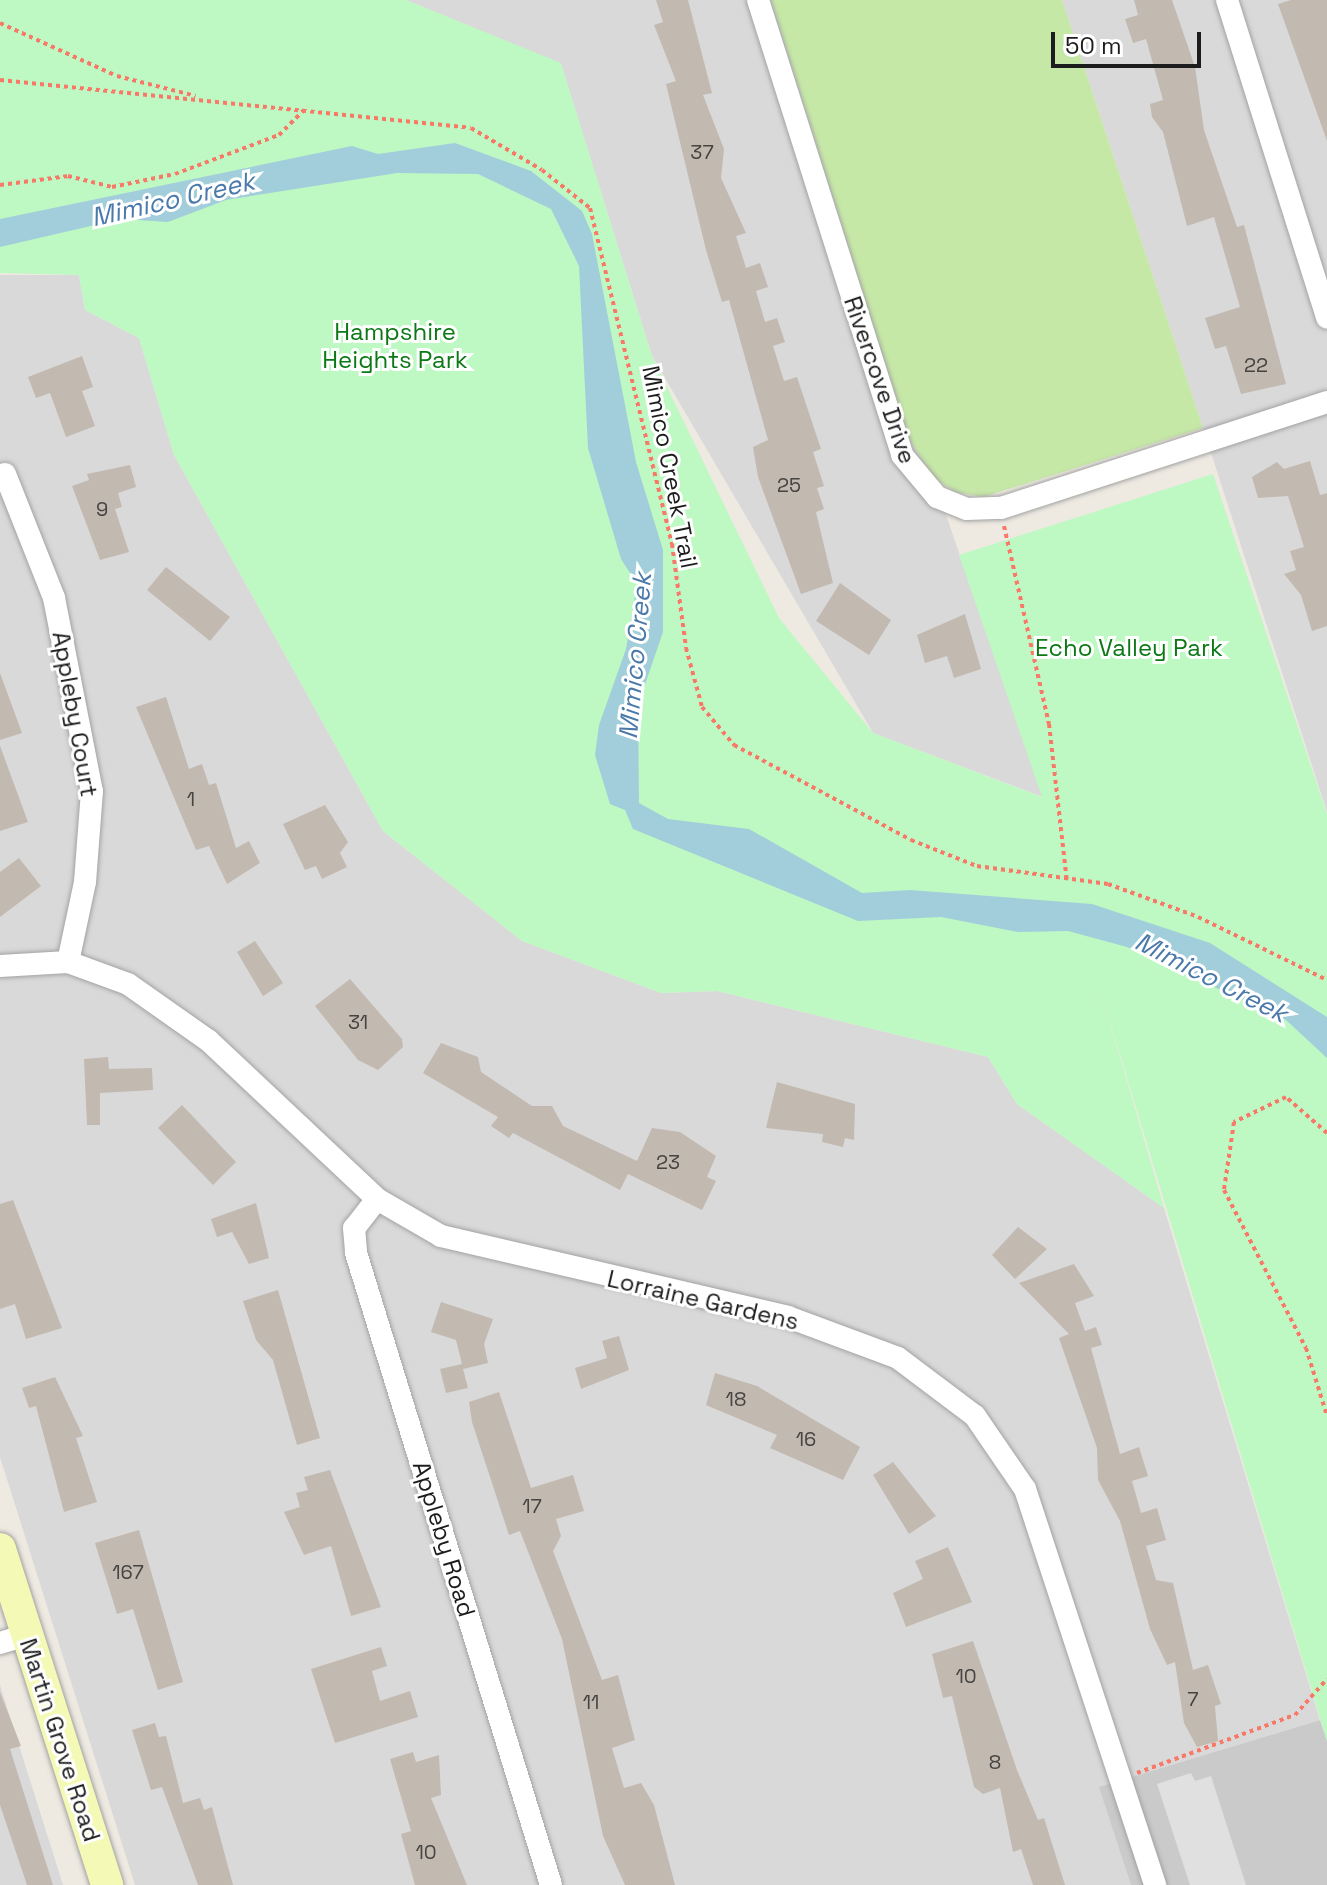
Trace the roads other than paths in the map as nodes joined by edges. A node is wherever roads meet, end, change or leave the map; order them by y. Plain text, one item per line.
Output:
1 (758, 0) edge
2 (1227, 0) edge
3 (1317, 242) edge
4 (1327, 318) edge
5 (1327, 402) edge
6 (5, 474) dead end
7 (68, 962) junction
8 (0, 966) edge
9 (377, 1199) junction
10 (0, 1549) edge
11 (13, 1639) edge
12 (107, 1885) edge
13 (551, 1885) edge
14 (1155, 1885) edge

1 - 5 street, Rivercove Drive
2 - 3 street
3 - 4 street
6 - 7 street, Appleby Court
7 - 8 street, Lorraine Gardens
7 - 9 street, Lorraine Gardens
9 - 13 street, Appleby Road
9 - 14 street, Lorraine Gardens
10 - 11 main road, Martin Grove Road
11 - 12 main road, Martin Grove Road

